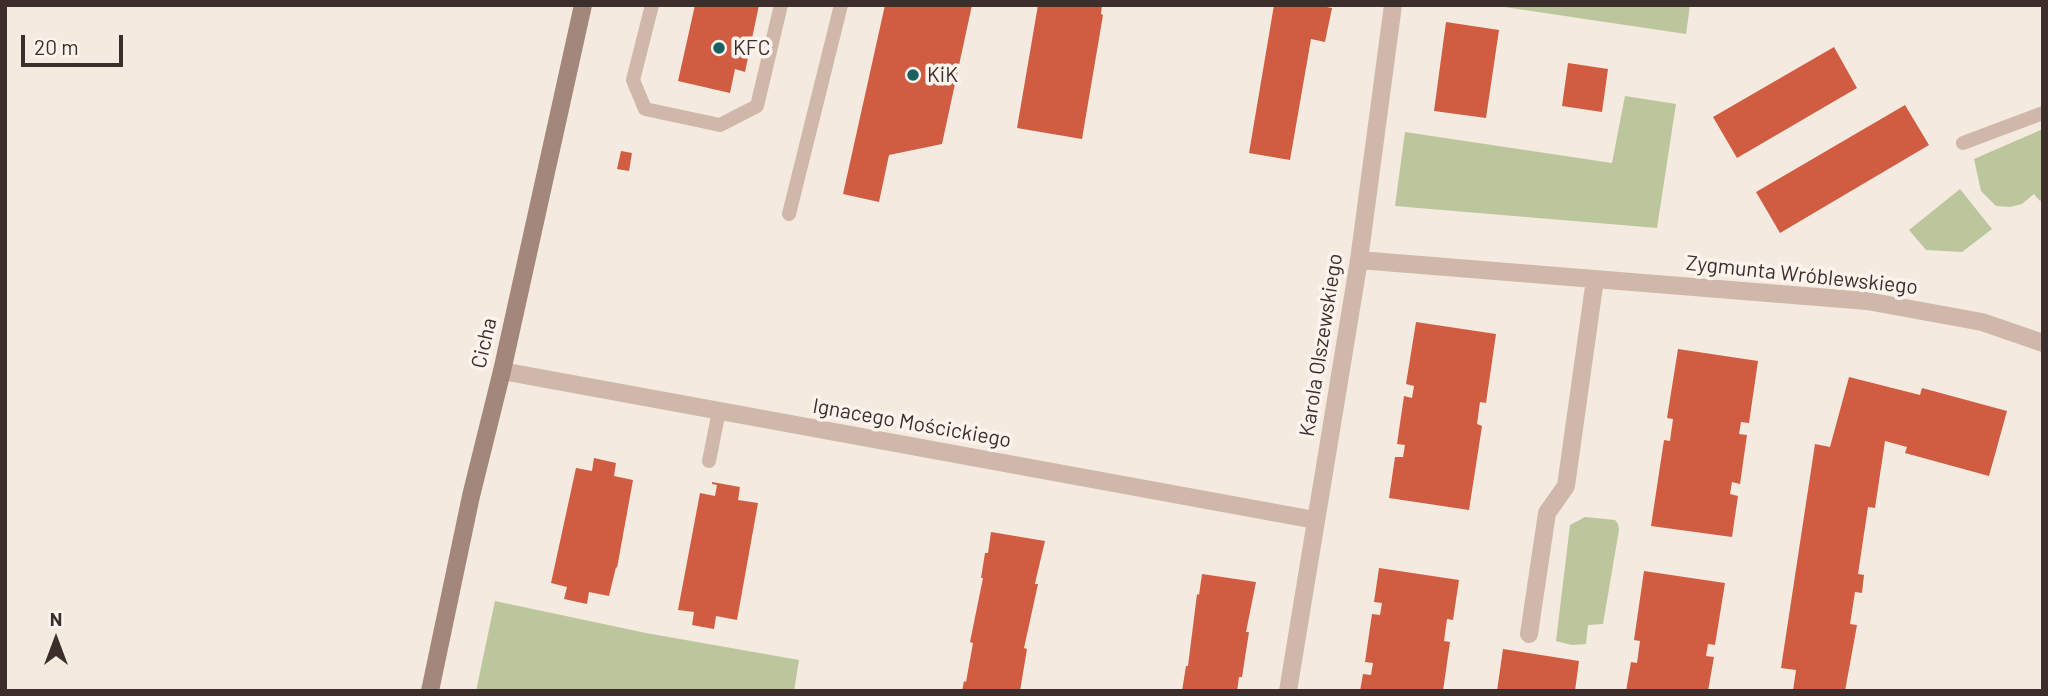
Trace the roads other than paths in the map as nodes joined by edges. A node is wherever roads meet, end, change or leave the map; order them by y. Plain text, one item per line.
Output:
1 (583, 5) edge
2 (652, 5) edge
3 (781, 5) edge
4 (841, 5) edge
5 (1393, 5) edge
6 (2043, 113) edge
7 (1963, 143) dead end
8 (789, 214) dead end
9 (1359, 260) junction
10 (1595, 279) junction
11 (2043, 342) edge
12 (502, 371) junction
13 (719, 411) junction
14 (709, 461) dead end
15 (1315, 520) junction
16 (1529, 634) dead end
17 (430, 691) edge
18 (1288, 691) edge

1 - 12 street, Cicha
2 - 3 lane
4 - 8 lane
5 - 9 street, Karola Olszewskiego
6 - 7 lane
9 - 10 street, Zygmunta Wróblewskiego
9 - 15 street, Karola Olszewskiego
10 - 11 street, Zygmunta Wróblewskiego
10 - 16 street
12 - 13 street, Ignacego Mościckiego
12 - 17 street, Cicha
13 - 14 lane
13 - 15 street, Ignacego Mościckiego
15 - 18 street, Karola Olszewskiego

